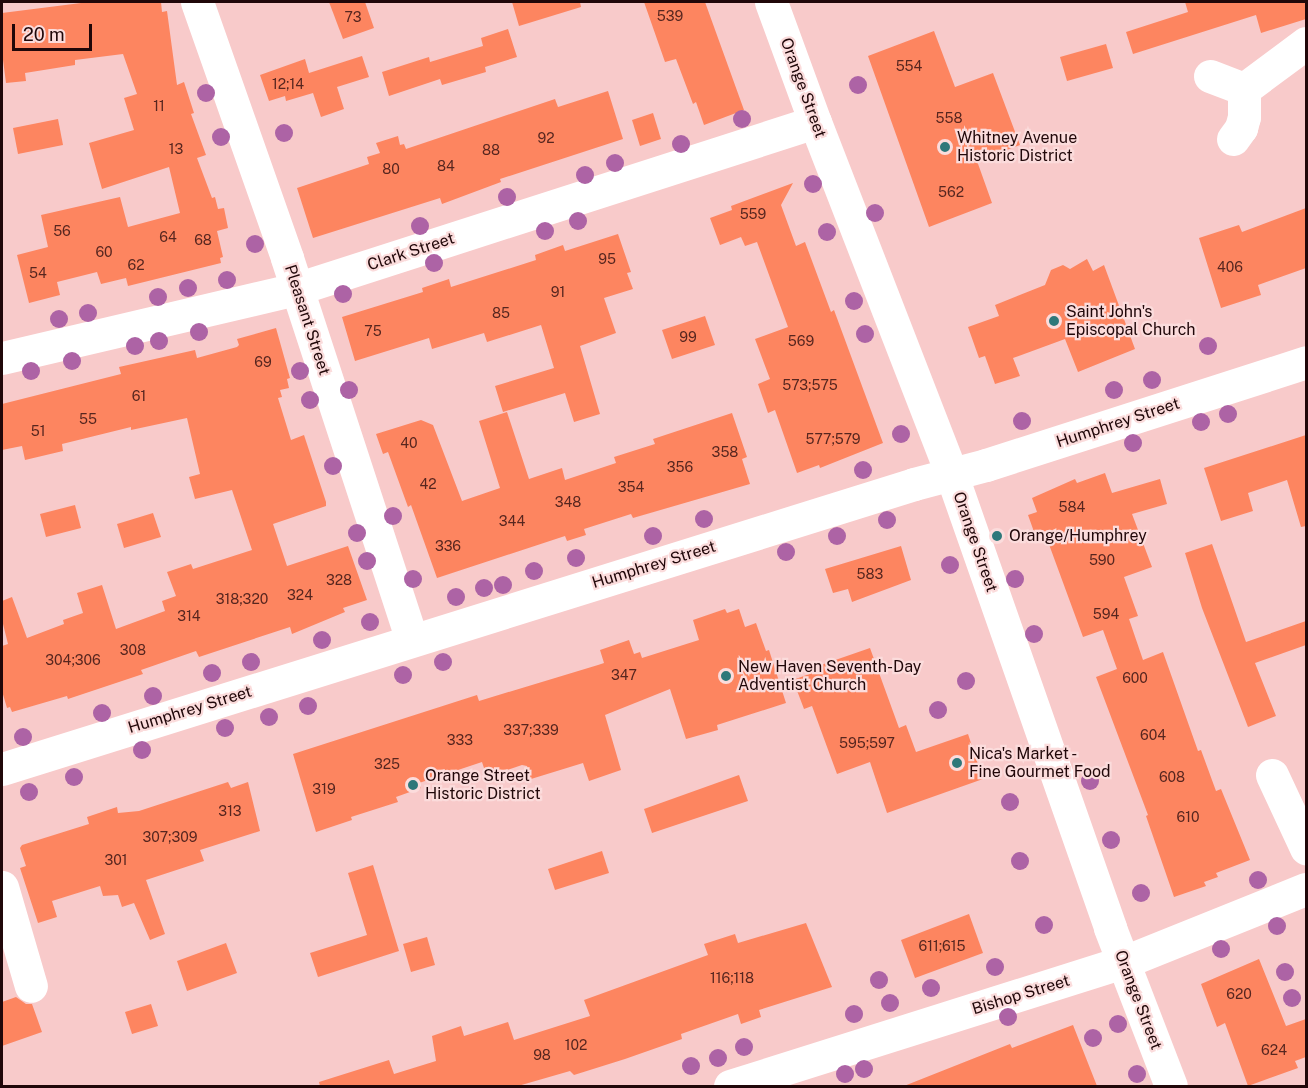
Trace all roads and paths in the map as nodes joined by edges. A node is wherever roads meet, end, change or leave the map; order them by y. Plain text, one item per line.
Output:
1 (197, 2) edge
2 (771, 2) edge
3 (1306, 43) edge
4 (1210, 76) dead end
5 (1244, 89) junction
6 (815, 122) junction
7 (1233, 139) dead end
8 (296, 289) junction
9 (2, 358) edge
10 (1306, 362) edge
11 (951, 473) junction
12 (412, 640) junction
13 (2, 769) edge
14 (1272, 775) dead end
15 (1306, 848) edge
16 (2, 887) edge
17 (1306, 889) edge
18 (1124, 962) junction
19 (31, 986) dead end
20 (730, 1086) edge
21 (1170, 1086) edge

1 - 8 street, Pleasant Street
2 - 6 street, Orange Street
3 - 5 street
4 - 5 street
5 - 7 street
6 - 8 street, Clark Street
6 - 11 street, Orange Street
8 - 9 street, Clark Street
8 - 12 street, Pleasant Street
10 - 11 street, Humphrey Street
11 - 12 street, Humphrey Street
11 - 18 street, Orange Street
12 - 13 street, Humphrey Street
14 - 15 street
16 - 19 street
17 - 18 street, Bishop Street
18 - 20 street, Bishop Street
18 - 21 street, Orange Street

